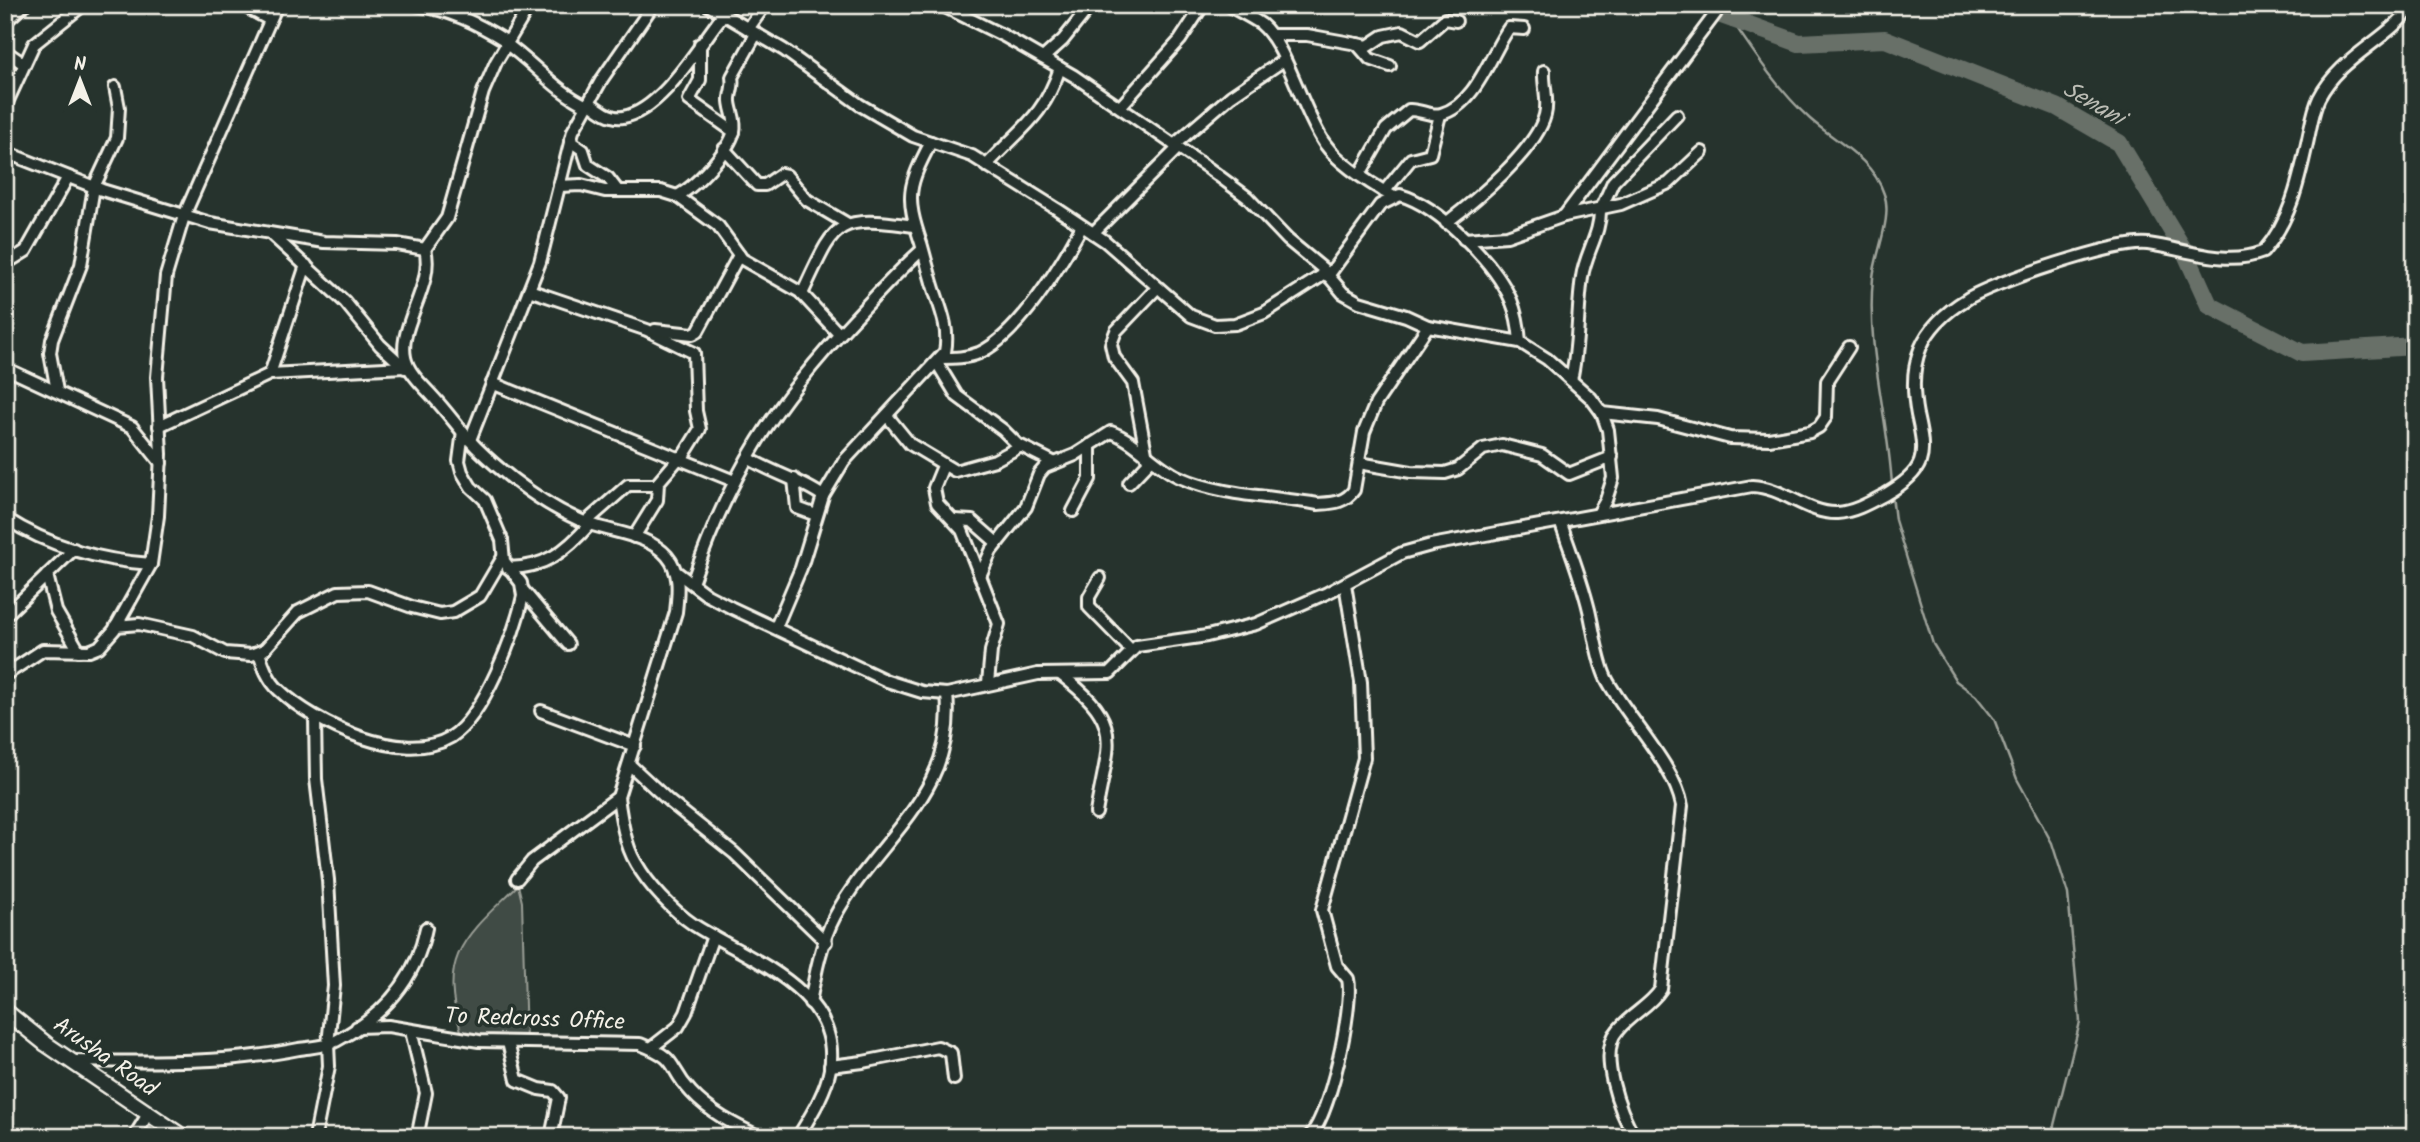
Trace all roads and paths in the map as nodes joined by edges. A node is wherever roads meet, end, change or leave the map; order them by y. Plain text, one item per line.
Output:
1 (24, 5) edge
2 (83, 5) edge
3 (242, 5) edge
4 (277, 5) edge
5 (416, 5) edge
6 (530, 5) edge
7 (653, 5) edge
8 (708, 5) edge
9 (765, 5) edge
10 (941, 5) edge
11 (1091, 5) edge
12 (1203, 5) edge
13 (1228, 5) edge
14 (2413, 5) edge
15 (1716, 13) dead end
16 (723, 15) junction
17 (270, 20) junction
18 (1456, 21) dead end
19 (5, 22) edge
20 (1524, 29) dead end
21 (752, 32) junction
22 (1271, 36) junction
23 (506, 42) junction
24 (700, 44) junction
25 (1357, 44) junction
26 (5, 51) edge
27 (1043, 58) junction
28 (1284, 60) junction
29 (24, 64) junction
30 (1390, 66) dead end
31 (1060, 68) junction
32 (1544, 71) dead end
33 (115, 87) dead end
34 (588, 104) junction
35 (5, 107) edge
36 (1120, 107) junction
37 (1440, 115) junction
38 (1677, 115) dead end
39 (734, 132) junction
40 (570, 141) junction
41 (931, 142) junction
42 (1176, 147) junction
43 (724, 149) junction
44 (5, 152) edge
45 (1702, 152) dead end
46 (986, 166) junction
47 (1360, 174) junction
48 (68, 177) junction
49 (559, 186) junction
50 (94, 187) junction
51 (618, 191) junction
52 (1389, 194) junction
53 (677, 196) junction
54 (1601, 209) junction
55 (184, 216) junction
56 (1564, 216) junction
57 (846, 223) junction
58 (1446, 223) junction
59 (914, 226) junction
60 (1082, 226) junction
61 (1093, 233) junction
62 (271, 234) junction
63 (1464, 239) junction
64 (425, 249) junction
65 (922, 250) junction
66 (739, 255) junction
67 (5, 264) edge
68 (306, 265) junction
69 (1327, 274) junction
70 (1157, 288) junction
71 (529, 290) junction
72 (802, 294) junction
73 (1429, 326) junction
74 (646, 330) junction
75 (839, 334) junction
76 (1520, 342) junction
77 (1849, 347) dead end
78 (939, 360) junction
79 (5, 368) edge
80 (408, 370) junction
81 (270, 374) junction
82 (1571, 380) junction
83 (492, 383) junction
84 (57, 391) junction
85 (1602, 413) junction
86 (888, 417) junction
87 (159, 426) junction
88 (466, 436) junction
89 (1090, 445) junction
90 (1020, 447) junction
91 (1612, 457) junction
92 (681, 458) junction
93 (747, 458) junction
94 (1149, 459) junction
95 (161, 463) junction
96 (1055, 463) junction
97 (1359, 463) junction
98 (943, 466) junction
99 (794, 479) junction
100 (734, 481) junction
101 (658, 483) junction
102 (1129, 483) dead end
103 (822, 496) junction
104 (1073, 511) dead end
105 (1598, 514) junction
106 (816, 515) junction
107 (6, 518) edge
108 (955, 520) junction
109 (588, 523) junction
110 (1561, 524) junction
111 (634, 537) junction
112 (5, 538) edge
113 (997, 544) junction
114 (74, 549) junction
115 (506, 563) junction
116 (151, 564) junction
117 (675, 571) junction
118 (47, 575) junction
119 (981, 576) junction
120 (1100, 578) dead end
121 (692, 583) junction
122 (1345, 584) junction
123 (523, 589) junction
124 (5, 616) edge
125 (116, 626) junction
126 (776, 627) junction
127 (568, 644) dead end
128 (1130, 650) junction
129 (79, 651) junction
130 (259, 652) junction
131 (1060, 674) junction
132 (5, 675) edge
133 (988, 683) junction
134 (947, 694) junction
135 (541, 710) dead end
136 (315, 718) junction
137 (635, 746) junction
138 (629, 764) junction
139 (618, 797) junction
140 (1096, 813) dead end
141 (517, 879) dead end
142 (426, 928) dead end
143 (713, 936) junction
144 (826, 942) junction
145 (810, 1003) junction
146 (5, 1011) edge
147 (12, 1021) edge
148 (358, 1027) junction
149 (411, 1031) junction
150 (508, 1042) junction
151 (328, 1044) junction
152 (651, 1048) junction
153 (74, 1061) junction
154 (830, 1066) junction
155 (954, 1079) dead end
156 (148, 1114) junction
157 (134, 1137) edge
158 (183, 1137) edge
159 (315, 1137) edge
160 (421, 1137) edge
161 (551, 1137) edge
162 (760, 1137) edge
163 (798, 1137) edge
164 (1308, 1137) edge
165 (1634, 1137) edge

1 - 19 street
2 - 29 street
3 - 17 street
4 - 17 street
5 - 23 street
6 - 23 street
7 - 34 street
8 - 16 street
9 - 21 street
10 - 27 street
11 - 27 street
12 - 36 street
13 - 22 street
14 - 105 street
15 - 56 street
16 - 21 street
16 - 24 street
17 - 55 street
18 - 25 street
20 - 37 street
21 - 39 street
21 - 41 street
22 - 25 street
22 - 28 street
23 - 34 street
23 - 64 street
24 - 34 street
24 - 39 street
25 - 30 street
26 - 29 street
27 - 31 street
28 - 42 street
28 - 47 street
29 - 35 street
31 - 36 street
31 - 46 street
32 - 58 street
33 - 50 street
34 - 40 street
36 - 42 street
37 - 47 street
37 - 52 street
38 - 54 street
39 - 43 street
40 - 49 street
40 - 51 street
41 - 46 street
41 - 59 street
42 - 61 street
42 - 69 street
43 - 53 street
43 - 57 street
44 - 48 street
45 - 54 street
46 - 60 street
47 - 52 street
48 - 50 street
48 - 67 street
49 - 51 street
49 - 71 street
50 - 55 street
50 - 84 street
51 - 53 street
52 - 58 street
52 - 69 street
53 - 66 street
54 - 56 street
54 - 82 street
55 - 62 street
55 - 87 street
56 - 63 street
57 - 59 street
57 - 72 street
58 - 63 street
59 - 65 street
60 - 61 street
60 - 78 street
61 - 70 street
62 - 64 street
62 - 68 street
63 - 76 street
64 - 80 street
65 - 75 street
65 - 78 street
66 - 72 street
66 - 74 street
68 - 80 street
68 - 81 street
69 - 70 street
69 - 73 street
70 - 94 street
71 - 74 street
71 - 83 street
72 - 75 street
73 - 76 street
73 - 97 street
74 - 92 street
75 - 93 street
76 - 82 street
77 - 85 street
78 - 86 street
78 - 90 street
79 - 84 street
80 - 81 street
80 - 88 street
81 - 87 street
82 - 85 street
83 - 88 street
83 - 92 street
84 - 95 street
85 - 91 street
86 - 98 street
86 - 103 street
87 - 95 street
88 - 109 street
88 - 115 street
89 - 94 street
89 - 96 street
89 - 104 street
90 - 96 street
90 - 98 street
91 - 97 street
91 - 105 street
92 - 100 street
92 - 101 street
93 - 99 street
93 - 100 street
94 - 97 street
94 - 102 street
95 - 116 street
96 - 113 street
98 - 108 street
99 - 103 street
99 - 106 street
100 - 121 street
101 - 109 street
101 - 111 street
103 - 106 street
105 - 110 street
106 - 126 street
107 - 112 street
107 - 114 street
108 - 113 street
108 - 119 street
109 - 111 street
109 - 115 street
110 - 122 street
110 - 165 street
111 - 117 street
113 - 119 street
114 - 116 street
114 - 118 street
115 - 123 street
115 - 130 street
116 - 125 street
117 - 121 street
117 - 137 street
118 - 124 street
118 - 129 street
119 - 133 street
120 - 128 street
121 - 126 street
122 - 128 street
122 - 164 street
123 - 127 street
123 - 136 street
125 - 129 street
125 - 130 street
126 - 134 street
128 - 131 street
129 - 132 street
130 - 136 street
131 - 133 street
131 - 140 street
133 - 134 street
134 - 144 street
135 - 137 street
136 - 151 street
137 - 138 street
138 - 139 street
138 - 144 street
139 - 141 street
139 - 143 street
142 - 148 street, To Redcross Office
143 - 145 street
143 - 152 street
144 - 145 street
145 - 154 street
146 - 147 main road, Arusha Road
147 - 153 main road, Arusha Road
148 - 149 street, To Redcross Office
148 - 151 street, To Redcross Office
149 - 150 street, To Redcross Office
149 - 160 street
150 - 152 street, To Redcross Office
150 - 161 street
151 - 153 street, To Redcross Office
151 - 159 street
152 - 162 street, To Redcross Office
153 - 156 main road, Arusha Road
154 - 155 street
154 - 163 street
156 - 157 street
156 - 158 main road, Arusha Road

